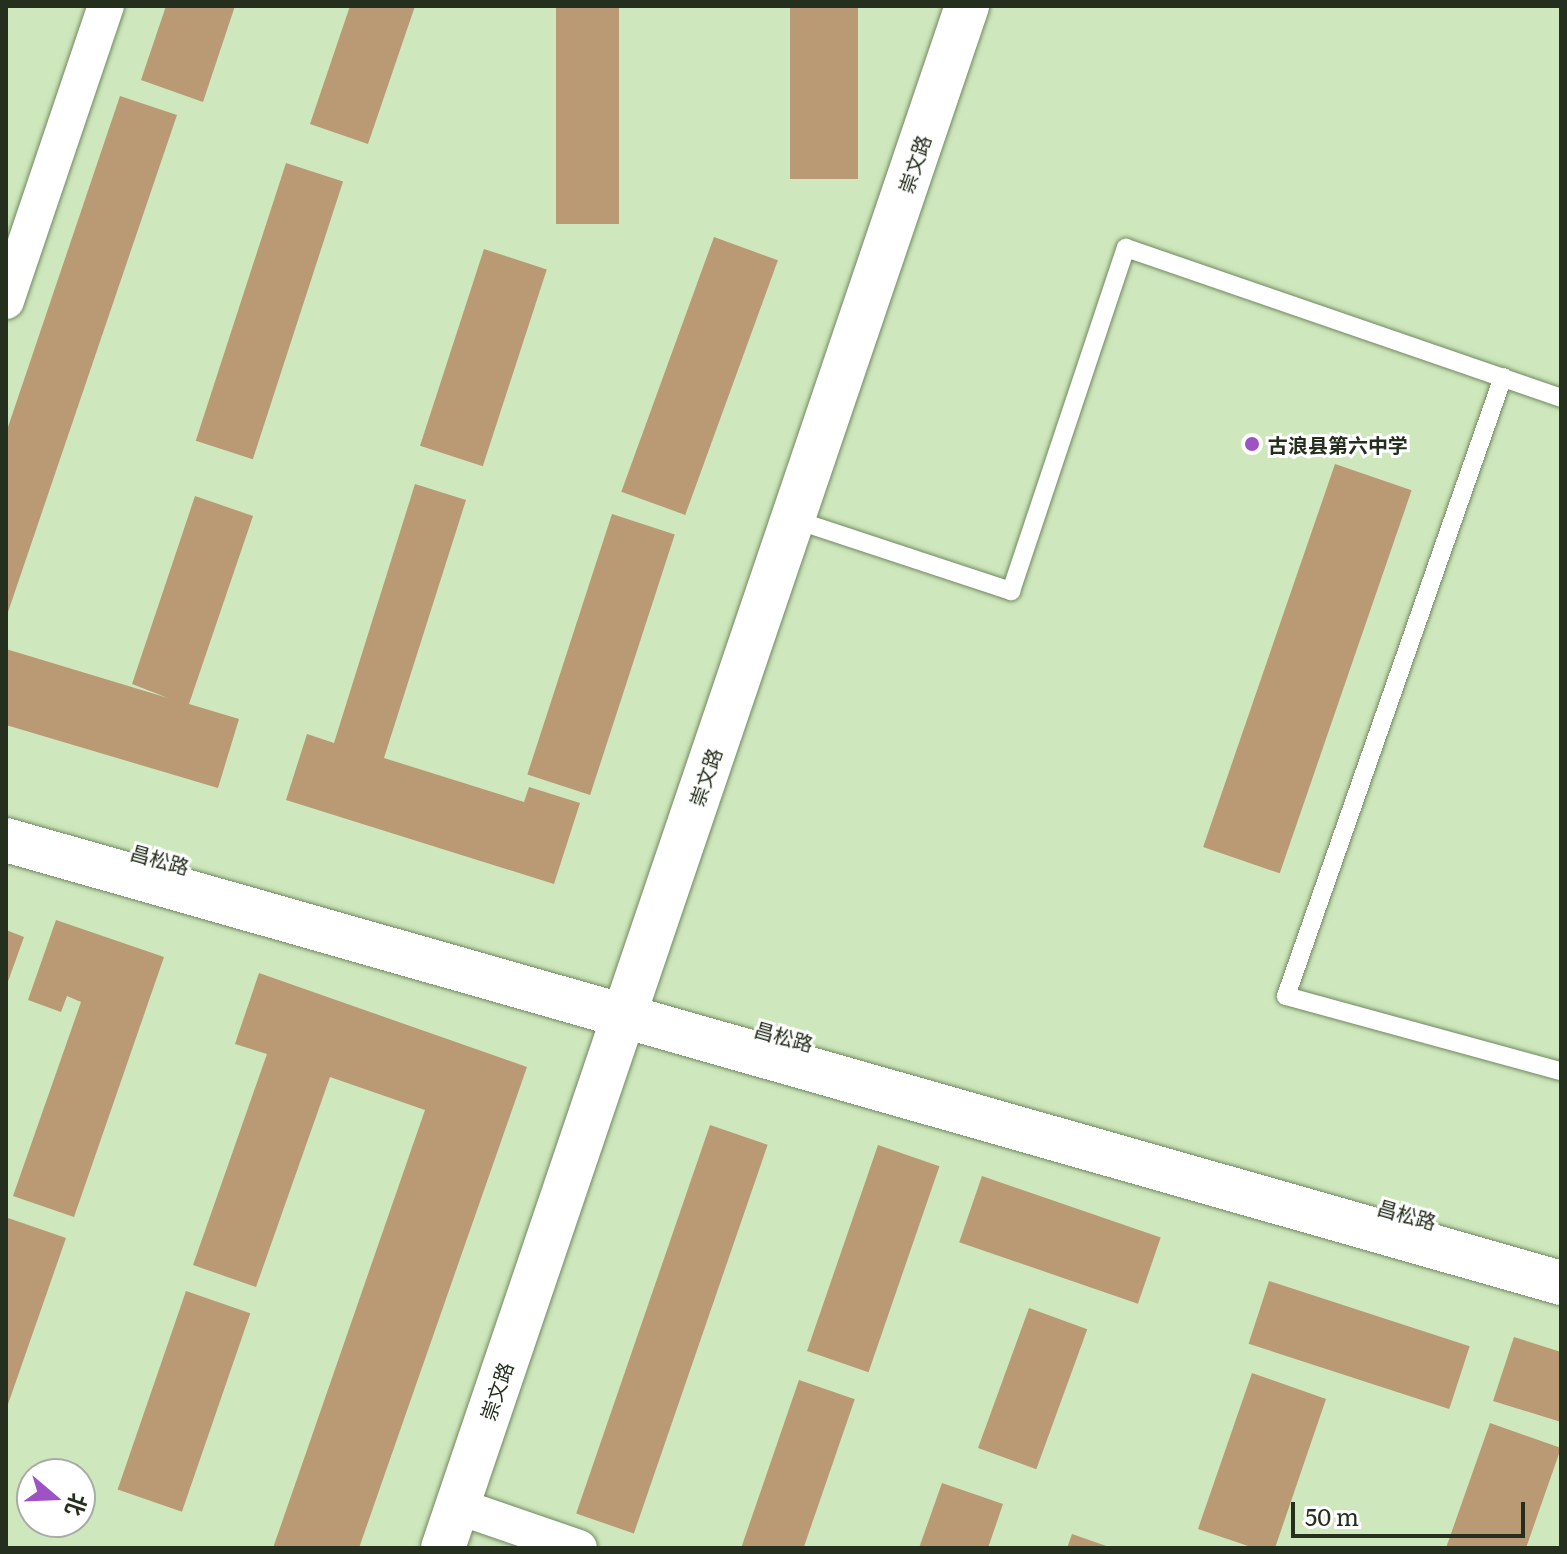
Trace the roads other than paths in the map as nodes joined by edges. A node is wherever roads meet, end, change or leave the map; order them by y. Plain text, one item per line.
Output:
1 (106, 6) edge
2 (967, 6) edge
3 (6, 301) edge
4 (1503, 377) junction
5 (1561, 398) edge
6 (793, 519) junction
7 (6, 816) edge
8 (6, 840) edge
9 (628, 1005) junction
10 (1561, 1071) edge
11 (1561, 1258) edge
12 (1561, 1283) edge
13 (457, 1506) junction
14 (443, 1548) edge
15 (579, 1548) edge

1 - 3 street
2 - 6 main road, 崇文路
4 - 5 lane
4 - 6 lane
4 - 10 lane
6 - 9 main road, 崇文路
7 - 9 main road, 昌松路
8 - 9 main road, 昌松路
9 - 11 main road, 昌松路
9 - 12 main road
9 - 13 main road, 崇文路
13 - 14 main road, 崇文路
13 - 15 street

